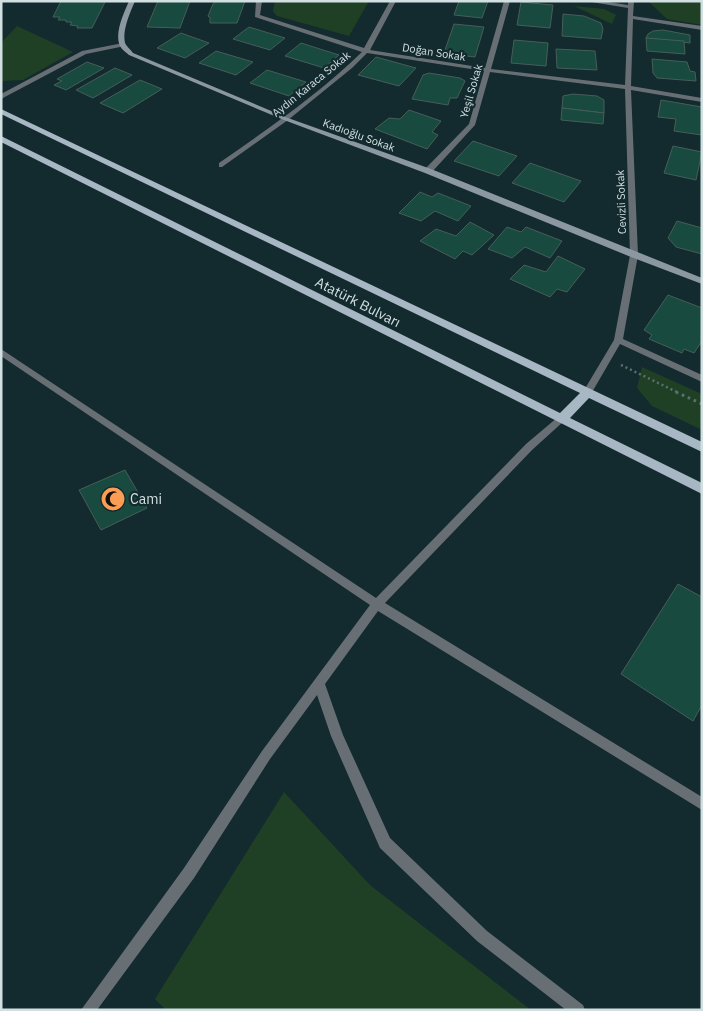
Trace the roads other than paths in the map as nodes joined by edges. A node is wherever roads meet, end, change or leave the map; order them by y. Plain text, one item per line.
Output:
1 (132, 1) edge
2 (259, 1) edge
3 (393, 1) edge
4 (507, 1) edge
5 (588, 1) edge
6 (631, 4) edge
7 (631, 16) junction
8 (702, 28) edge
9 (123, 45) junction
10 (366, 51) junction
11 (487, 70) junction
12 (628, 87) junction
13 (1, 97) edge
14 (702, 100) edge
15 (1, 111) edge
16 (286, 119) junction
17 (1, 139) edge
18 (222, 165) dead end
19 (428, 171) junction
20 (634, 255) junction
21 (702, 281) edge
22 (618, 340) junction
23 (1, 352) edge
24 (702, 379) edge
25 (588, 392) junction
26 (561, 418) junction
27 (702, 447) edge
28 (702, 489) edge
29 (377, 604) junction
30 (319, 683) junction
31 (702, 804) edge
32 (88, 1010) edge
33 (578, 1010) edge

1 - 9 street
2 - 10 street, Doğan Sokak
3 - 10 street, Aydın Karaca Sokak
4 - 11 street, Yeşil Sokak
5 - 6 street
6 - 7 street, Cevizli Sokak
7 - 8 street
7 - 12 street, Cevizli Sokak
9 - 13 street
9 - 16 street, Kadıoğlu Sokak
10 - 11 street, Doğan Sokak
10 - 16 street, Aydın Karaca Sokak
11 - 12 street, Doğan Sokak
11 - 19 street, Yeşil Sokak
12 - 14 street, Doğan Sokak
12 - 20 street, Cevizli Sokak
15 - 25 main road, Atatürk Bulvarı
16 - 18 street, Aydın Karaca Sokak
16 - 19 street, Kadıoğlu Sokak
17 - 26 main road, Atatürk Bulvarı
19 - 20 street, Kadıoğlu Sokak
20 - 21 street, Kadıoğlu Sokak
20 - 22 street, Cevizli Sokak
22 - 24 street
22 - 25 street, Cevizli Sokak
23 - 29 street
25 - 26 main road
25 - 27 main road, Atatürk Bulvarı
26 - 28 main road, Atatürk Bulvarı
26 - 29 street
29 - 30 street
29 - 31 street
30 - 32 street
30 - 33 street

